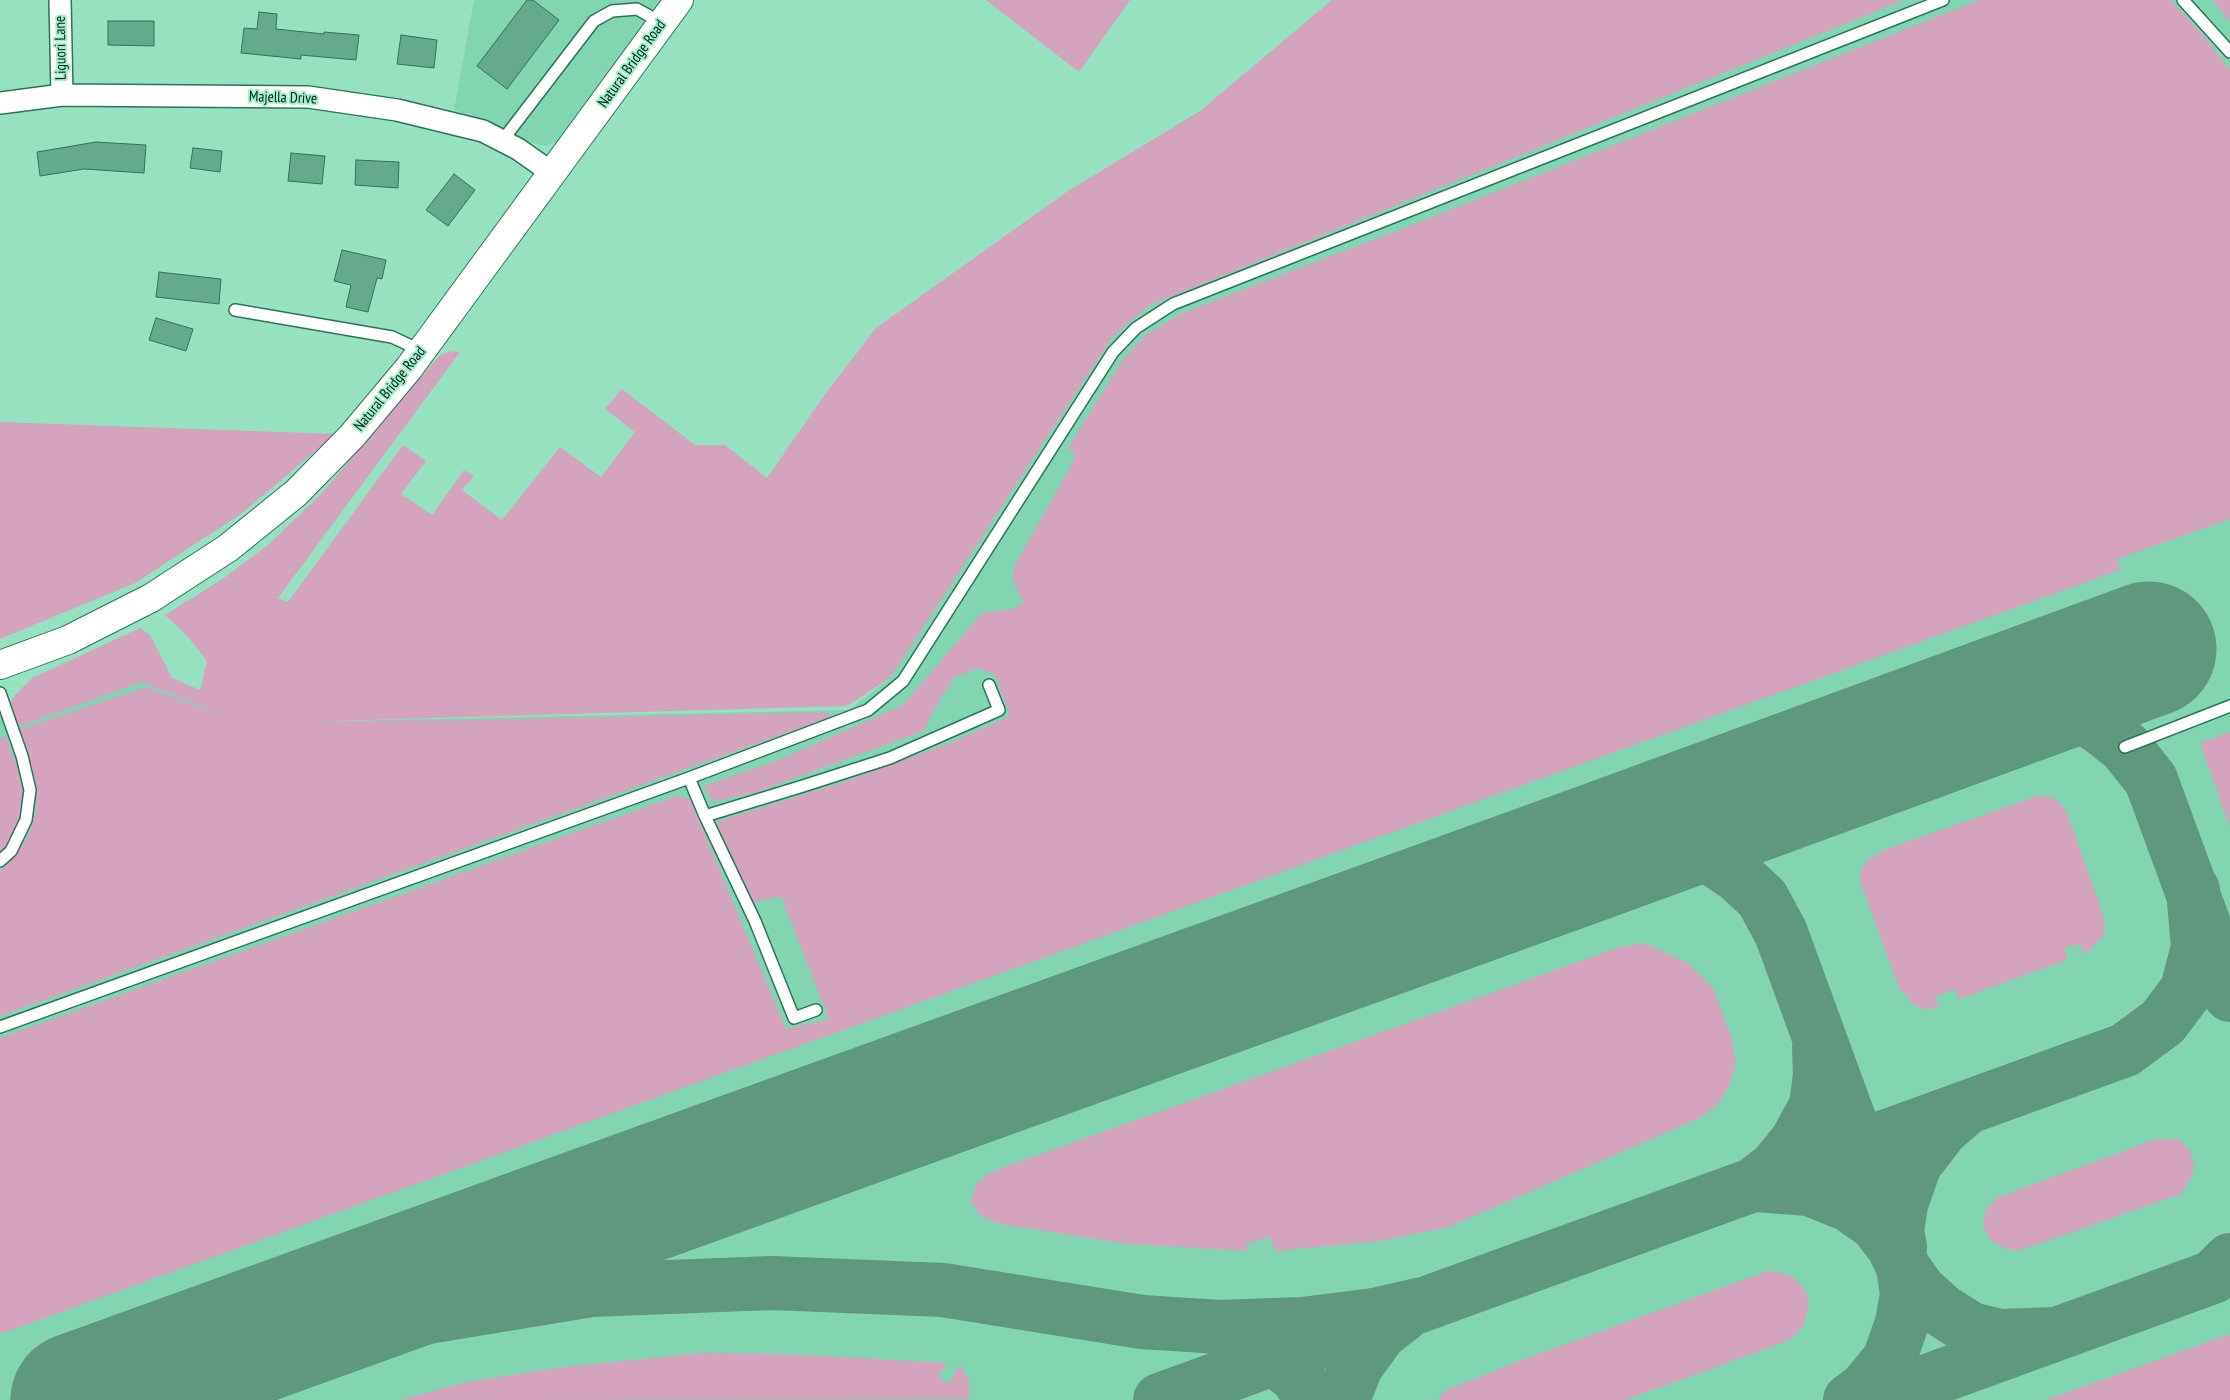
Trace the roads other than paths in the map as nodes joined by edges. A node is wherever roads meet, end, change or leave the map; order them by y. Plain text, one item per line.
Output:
1 (60, 0) edge
2 (679, 0) edge
3 (1943, 0) edge
4 (2183, 0) edge
5 (662, 23) junction
6 (2230, 52) edge
7 (62, 95) junction
8 (0, 103) edge
9 (502, 141) junction
10 (552, 172) junction
11 (235, 310) dead end
12 (422, 351) junction
13 (0, 665) edge
14 (989, 685) dead end
15 (0, 693) edge
16 (2230, 706) edge
17 (2125, 746) dead end
18 (689, 778) junction
19 (705, 816) junction
20 (0, 861) edge
21 (816, 1010) dead end
22 (0, 1027) edge

1 - 7 street, Liguori Lane
2 - 5 main road, Natural Bridge Road
3 - 18 lane
4 - 6 lane
5 - 9 lane
5 - 10 main road, Natural Bridge Road
7 - 8 street, Majella Drive
7 - 9 street, Majella Drive
9 - 10 street, Majella Drive
10 - 12 main road, Natural Bridge Road
11 - 12 lane
12 - 13 main road, Natural Bridge Road
14 - 19 lane
15 - 20 lane
16 - 17 lane
18 - 19 lane
18 - 22 lane
19 - 21 lane

